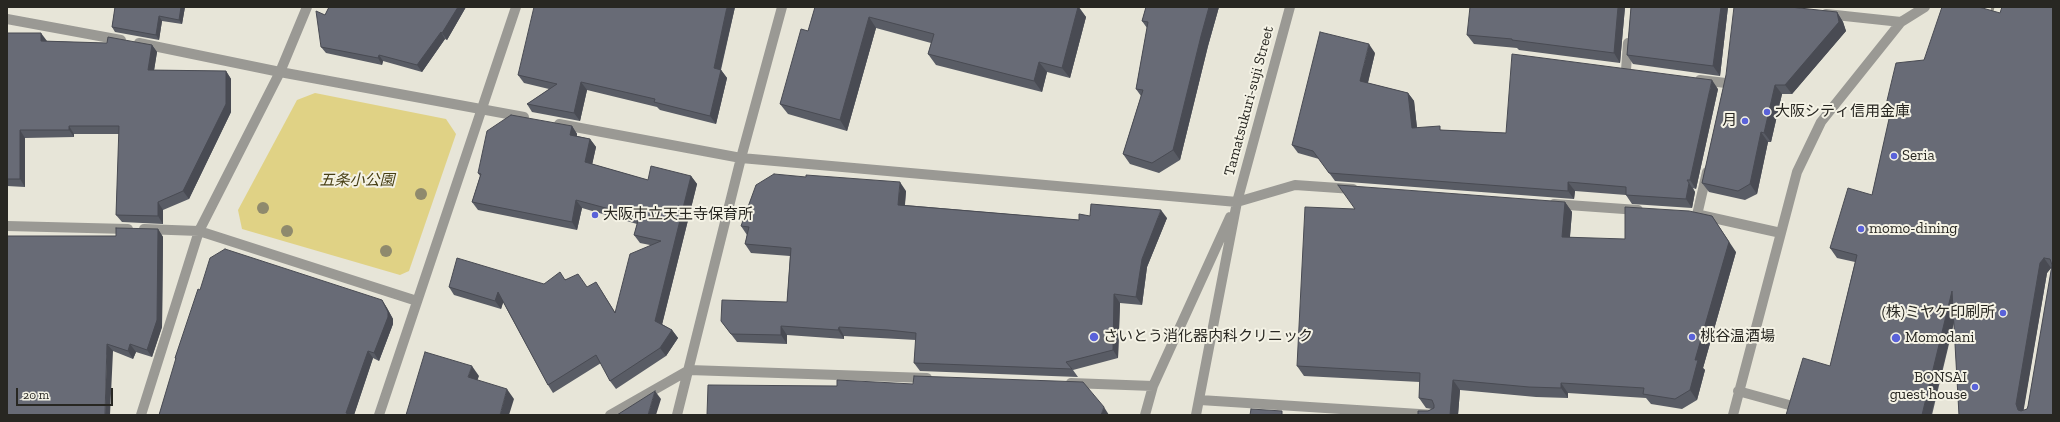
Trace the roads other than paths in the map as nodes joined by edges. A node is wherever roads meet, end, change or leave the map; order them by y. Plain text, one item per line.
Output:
1 (307, 7) edge
2 (516, 7) edge
3 (782, 7) edge
4 (1290, 7) edge
5 (1926, 7) edge
6 (1818, 13) edge
7 (7, 19) edge
8 (1901, 22) junction
9 (1630, 31) edge
10 (1626, 70) edge
11 (280, 72) junction
12 (1688, 78) edge
13 (1724, 95) edge
14 (481, 110) junction
15 (535, 120) edge
16 (550, 122) edge
17 (741, 158) junction
18 (1709, 162) edge
19 (1366, 190) edge
20 (1236, 202) junction
21 (1547, 204) edge
22 (1650, 211) edge
23 (7, 226) edge
24 (199, 231) junction
25 (1780, 233) junction
26 (418, 301) junction
27 (689, 370) junction
28 (934, 379) edge
29 (1060, 383) edge
30 (1153, 386) junction
31 (1738, 391) junction
32 (1200, 400) junction
33 (1789, 405) edge
34 (141, 415) edge
35 (379, 415) edge
36 (610, 415) edge
37 (677, 415) edge
38 (1145, 415) edge
39 (1196, 415) edge
40 (1434, 415) edge
41 (1733, 415) edge

1 - 11 street
2 - 14 street
3 - 17 street
4 - 20 street, Tamatsukuri-suji Street
5 - 8 street
6 - 8 street
7 - 11 street
8 - 25 street
9 - 10 street
11 - 14 street
11 - 24 street
12 - 13 street
14 - 15 street
14 - 26 street
16 - 17 street
17 - 20 street
17 - 27 street
18 - 25 street
19 - 20 street
20 - 30 street, Tamatsukuri-suji Street
20 - 32 street, Tamatsukuri-suji Street
21 - 22 street
23 - 24 street
24 - 26 street
24 - 34 street
25 - 31 street
26 - 35 street
27 - 28 street
27 - 36 street
27 - 37 street
29 - 30 street
30 - 38 street, Tamatsukuri-suji Street
31 - 33 street
31 - 41 street
32 - 39 street, Tamatsukuri-suji Street
32 - 40 street

